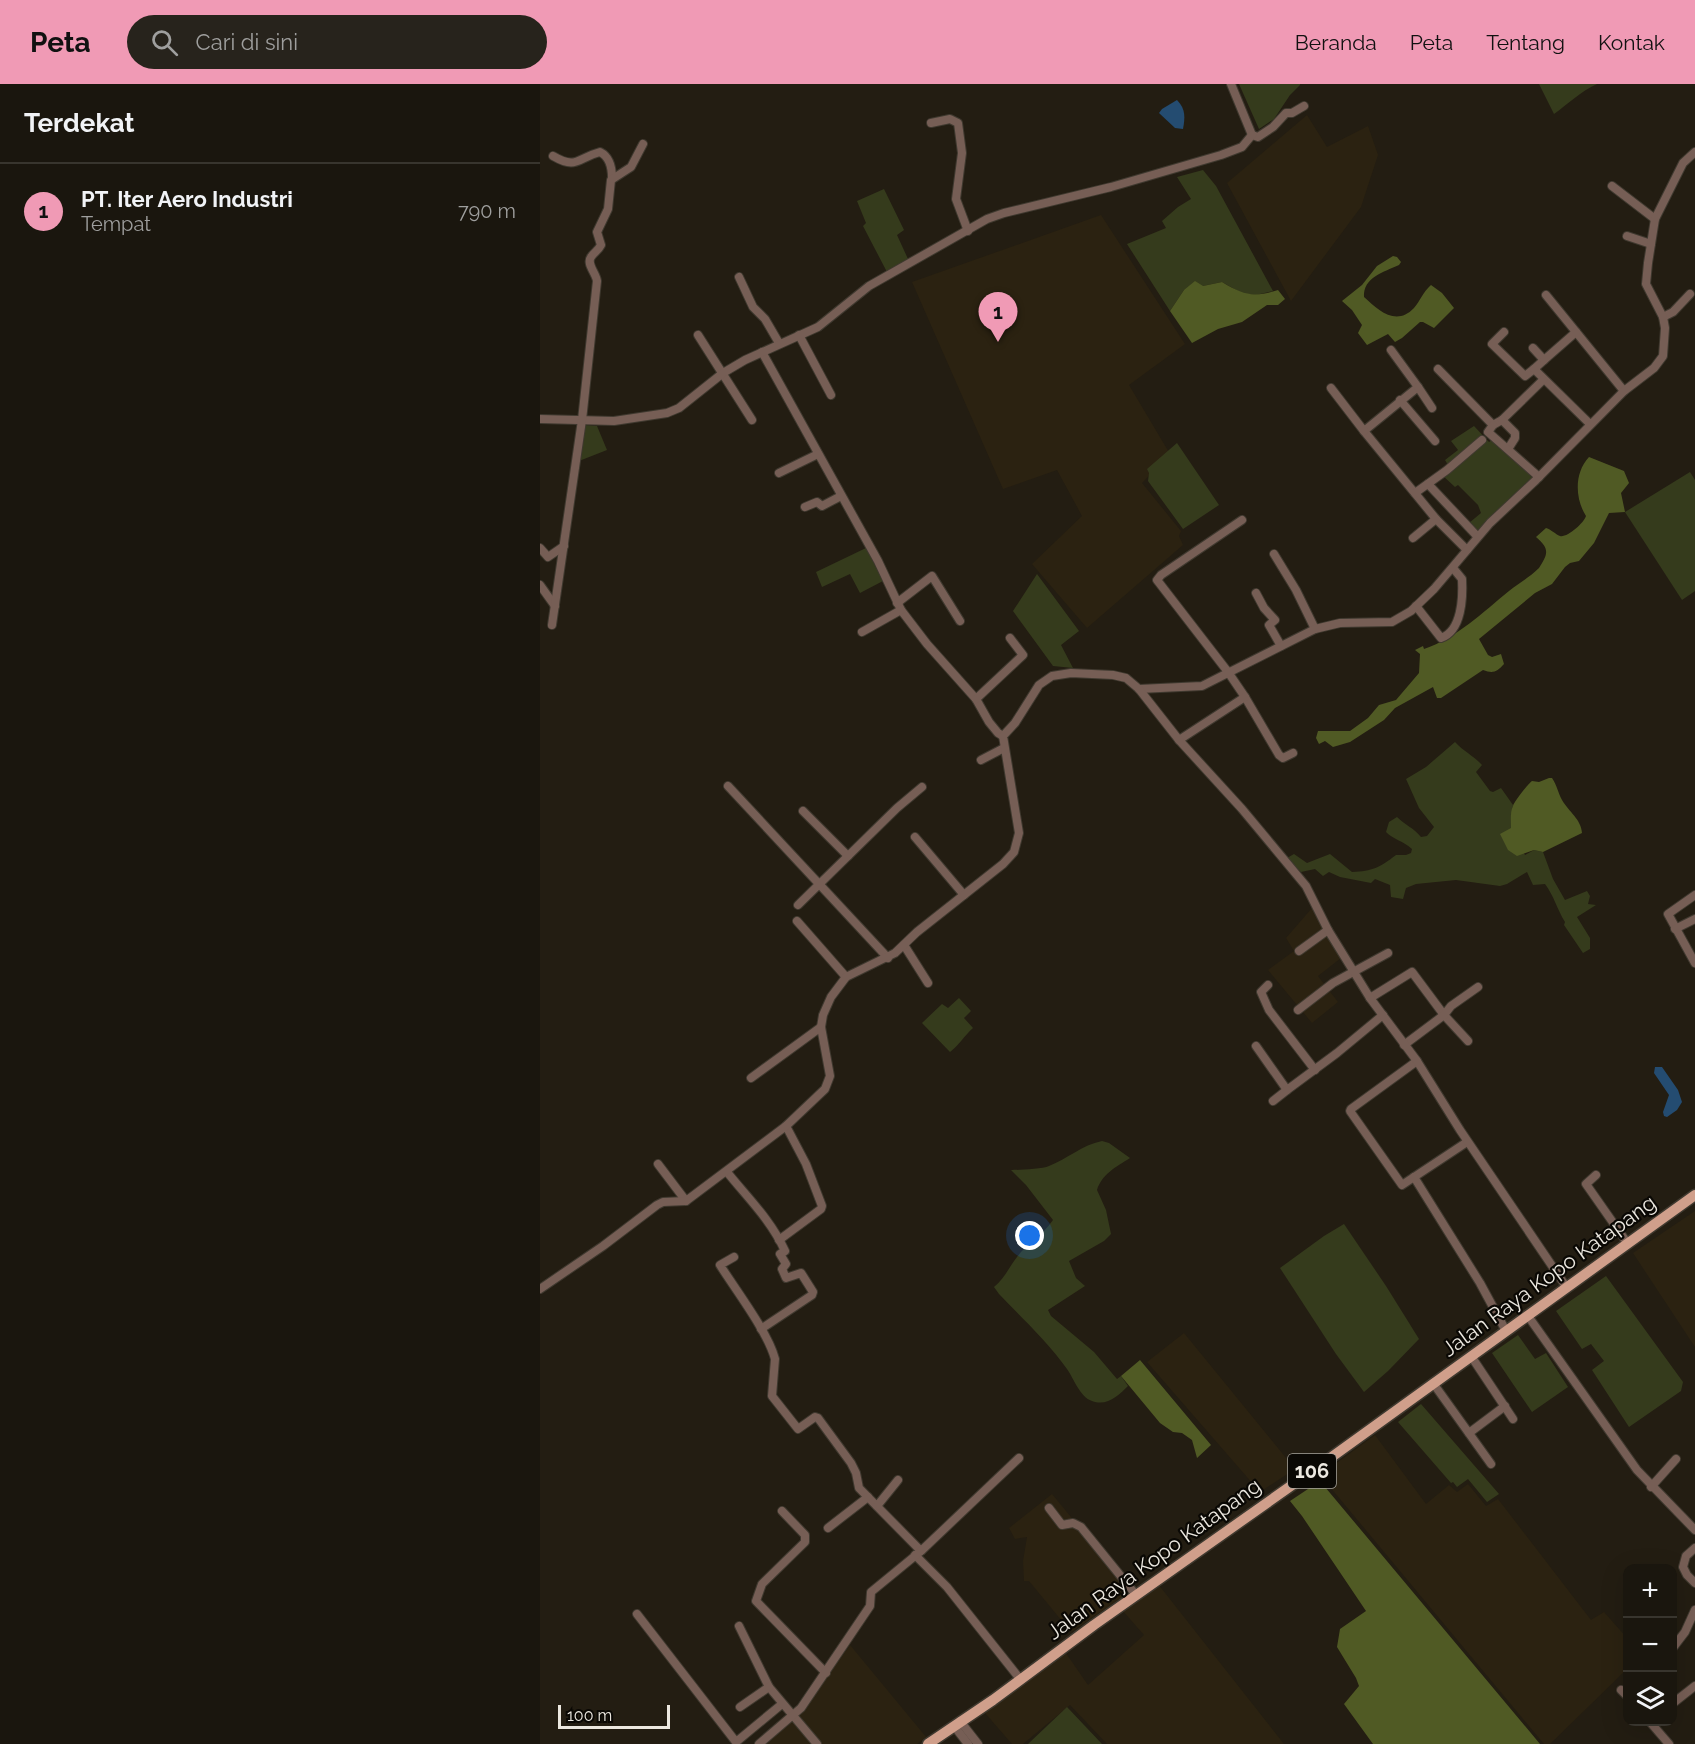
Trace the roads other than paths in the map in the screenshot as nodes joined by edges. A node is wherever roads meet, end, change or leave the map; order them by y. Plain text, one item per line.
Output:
1 (1231, 84) edge
2 (1304, 106) dead end
3 (931, 123) dead end
4 (1252, 135) junction
5 (643, 144) dead end
6 (1695, 152) edge
7 (553, 156) dead end
8 (612, 178) junction
9 (1612, 186) dead end
10 (1655, 219) junction
11 (968, 231) junction
12 (1627, 236) dead end
13 (1651, 244) junction
14 (739, 277) dead end
15 (1690, 294) dead end
16 (1546, 295) dead end
17 (1663, 316) junction
18 (1504, 332) dead end
19 (1576, 332) junction
20 (698, 335) dead end
21 (799, 335) junction
22 (779, 343) junction
23 (1533, 348) dead end
24 (1391, 350) dead end
25 (762, 352) junction
26 (1544, 360) junction
27 (1438, 369) dead end
28 (1534, 369) junction
29 (723, 374) junction
30 (1543, 380) junction
31 (1418, 387) junction
32 (1331, 388) dead end
33 (1624, 391) junction
34 (831, 395) dead end
35 (1400, 400) junction
36 (1432, 408) dead end
37 (540, 419) edge
38 (582, 420) junction
39 (752, 420) dead end
40 (1502, 420) junction
41 (1590, 424) junction
42 (1493, 425) junction
43 (1364, 430) junction
44 (1482, 440) dead end
45 (1435, 441) dead end
46 (1509, 449) junction
47 (818, 454) junction
48 (779, 473) dead end
49 (1539, 477) junction
50 (1428, 484) junction
51 (1415, 493) junction
52 (841, 496) junction
53 (805, 507) dead end
54 (1436, 519) junction
55 (1242, 520) dead end
56 (1477, 536) junction
57 (1413, 538) dead end
58 (564, 546) junction
59 (540, 548) edge
60 (1467, 550) junction
61 (1274, 554) dead end
62 (1453, 568) junction
63 (540, 585) edge
64 (1257, 593) dead end
65 (555, 606) junction
66 (899, 606) junction
67 (1416, 606) junction
68 (960, 621) dead end
69 (552, 625) dead end
70 (1315, 629) junction
71 (862, 632) dead end
72 (1010, 638) dead end
73 (1281, 646) junction
74 (1228, 672) junction
75 (1139, 689) junction
76 (1245, 697) junction
77 (976, 699) junction
78 (1004, 735) junction
79 (1179, 740) junction
80 (1004, 748) junction
81 (1293, 753) dead end
82 (981, 760) dead end
83 (728, 786) dead end
84 (922, 787) dead end
85 (803, 811) dead end
86 (915, 837) dead end
87 (848, 856) junction
88 (819, 884) junction
89 (964, 895) junction
90 (1695, 895) edge
91 (798, 905) dead end
92 (1695, 919) edge
93 (797, 921) dead end
94 (1675, 929) junction
95 (1328, 930) junction
96 (904, 945) junction
97 (1299, 951) dead end
98 (1388, 953) dead end
99 (888, 958) junction
100 (1695, 963) edge
101 (1354, 972) junction
102 (846, 977) junction
103 (928, 983) dead end
104 (1268, 985) dead end
105 (1478, 987) dead end
106 (1370, 998) junction
107 (1298, 1010) dead end
108 (1383, 1015) junction
109 (1444, 1015) junction
110 (821, 1027) junction
111 (1468, 1041) dead end
112 (1404, 1045) junction
113 (1256, 1046) dead end
114 (1417, 1061) junction
115 (1315, 1070) junction
116 (751, 1078) dead end
117 (1287, 1090) junction
118 (1273, 1101) dead end
119 (786, 1126) junction
120 (1467, 1142) junction
121 (658, 1164) dead end
122 (727, 1172) junction
123 (1596, 1175) dead end
124 (1414, 1177) junction
125 (1695, 1195) edge
126 (686, 1201) junction
127 (779, 1240) junction
128 (1628, 1244) junction
129 (734, 1257) dead end
130 (1567, 1288) junction
131 (540, 1289) edge
132 (1528, 1316) junction
133 (761, 1329) junction
134 (1506, 1331) junction
135 (1471, 1356) junction
136 (1433, 1383) junction
137 (1505, 1406) junction
138 (1513, 1419) dead end
139 (1469, 1433) junction
140 (1019, 1458) dead end
141 (1676, 1459) dead end
142 (1491, 1464) dead end
143 (898, 1480) dead end
144 (1652, 1487) junction
145 (868, 1497) junction
146 (878, 1506) junction
147 (1050, 1508) dead end
148 (782, 1511) dead end
149 (828, 1528) dead end
150 (1695, 1530) edge
151 (1695, 1548) edge
152 (918, 1553) junction
153 (1695, 1583) edge
154 (1136, 1595) junction
155 (1695, 1610) edge
156 (637, 1614) dead end
157 (739, 1626) dead end
158 (1677, 1642) edge
159 (826, 1672) junction
160 (1020, 1679) junction
161 (1695, 1686) edge
162 (769, 1687) junction
163 (1677, 1700) edge
164 (782, 1704) junction
165 (740, 1707) dead end
166 (792, 1716) junction
167 (957, 1723) junction
168 (1655, 1726) edge
169 (759, 1744) edge
170 (817, 1744) edge
171 (928, 1744) edge
172 (968, 1744) edge
173 (978, 1744) edge
174 (1669, 1744) edge

1 - 4 street
2 - 4 street
3 - 11 street
4 - 11 street
5 - 8 street
6 - 10 street
7 - 8 street
8 - 38 street
9 - 10 street
10 - 13 street
11 - 21 street
12 - 13 street
13 - 17 street
14 - 22 street
15 - 17 street
16 - 19 street
17 - 33 street
18 - 28 street
19 - 26 street
19 - 33 street
20 - 29 street
21 - 22 street
21 - 34 street
22 - 25 street
23 - 26 street
24 - 31 street
25 - 29 street
25 - 47 street
26 - 28 street
27 - 42 street
28 - 30 street
29 - 38 street
29 - 39 street
30 - 40 street
30 - 41 street
31 - 35 street
31 - 36 street
32 - 43 street
33 - 41 street
35 - 43 street
35 - 45 street
37 - 38 street
38 - 58 street
40 - 42 street
40 - 46 street
41 - 49 street
42 - 46 street
43 - 51 street
44 - 50 street
46 - 49 street
47 - 48 street
47 - 52 street
49 - 56 street
50 - 51 street
50 - 56 street
51 - 54 street
52 - 53 street
52 - 66 street
54 - 57 street
54 - 60 street
55 - 74 street
56 - 60 street
58 - 59 street
58 - 65 street
60 - 62 street
61 - 70 street
62 - 67 street
62 - 67 street
63 - 65 street
64 - 73 street
65 - 69 street
66 - 68 street
66 - 71 street
66 - 77 street
67 - 70 street
70 - 73 street
72 - 77 street
73 - 74 street
74 - 75 street
74 - 76 street
75 - 78 street
75 - 79 street
76 - 79 street
76 - 81 street
77 - 78 street
78 - 80 street
79 - 95 street
80 - 82 street
80 - 89 street
83 - 88 street
84 - 87 street
85 - 87 street
86 - 89 street
87 - 88 street
88 - 91 street
88 - 99 street
89 - 96 street
90 - 94 street
92 - 94 street
93 - 102 street
94 - 100 street
95 - 97 street
95 - 101 street
96 - 99 street
96 - 103 street
98 - 101 street
99 - 102 street
101 - 106 street
101 - 107 street
102 - 110 street
104 - 115 street
105 - 109 street
106 - 108 street
106 - 109 street
108 - 112 street
108 - 115 street
109 - 111 street
109 - 112 street
110 - 116 street
110 - 119 street
112 - 114 street
113 - 117 street
114 - 120 street
114 - 124 street
115 - 117 street
117 - 118 street
119 - 122 street
119 - 127 street
120 - 124 street
120 - 130 street
121 - 126 street
122 - 126 street
122 - 127 street
123 - 128 street
124 - 134 street
125 - 128 main road, Jalan Raya Kopo Katapang / 106
126 - 131 street
127 - 133 street
128 - 130 main road, Jalan Raya Kopo Katapang / 106
129 - 133 street
130 - 132 main road, Jalan Raya Kopo Katapang / 106
132 - 134 main road, Jalan Raya Kopo Katapang / 106
132 - 144 street
133 - 145 street
134 - 135 main road, Jalan Raya Kopo Katapang / 106
135 - 136 main road, Jalan Raya Kopo Katapang / 106
135 - 137 street
136 - 139 street
136 - 154 main road, Jalan Raya Kopo Katapang / 106
137 - 138 street
137 - 139 street
139 - 142 street
140 - 152 street
141 - 144 street
143 - 146 street
144 - 150 street
145 - 146 street
145 - 149 street
146 - 152 street
147 - 154 street
148 - 159 street
151 - 153 street
152 - 159 street
152 - 160 street
154 - 160 main road, Jalan Raya Kopo Katapang / 106
155 - 158 street
156 - 164 street
157 - 162 street
159 - 166 street
160 - 167 main road, Jalan Raya Kopo Katapang / 106
161 - 163 street
162 - 164 street
162 - 165 street
164 - 166 street
166 - 169 street
166 - 170 street
167 - 171 main road, Jalan Raya Kopo Katapang / 106
167 - 172 street
167 - 173 street
168 - 174 street

